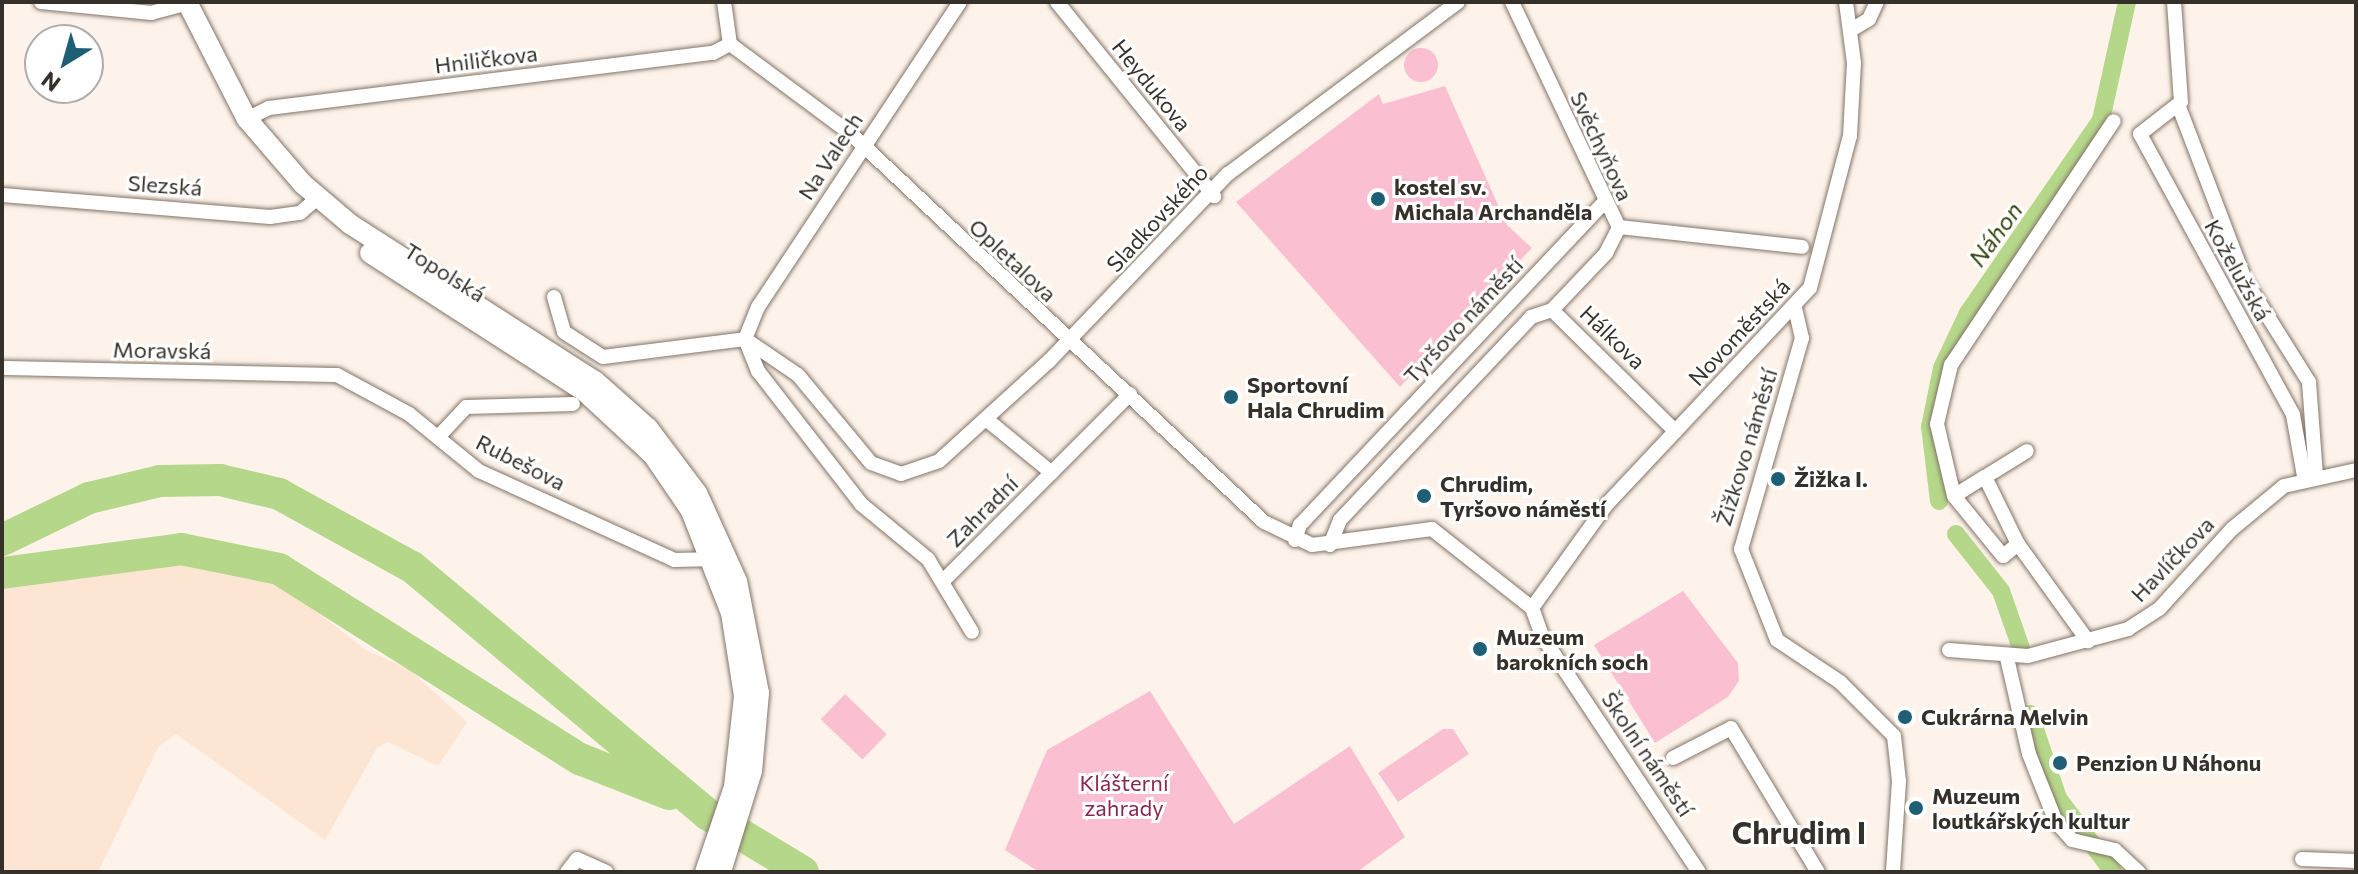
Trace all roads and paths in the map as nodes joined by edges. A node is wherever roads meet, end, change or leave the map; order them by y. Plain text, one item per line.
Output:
1 (41, 2) edge
2 (724, 2) edge
3 (960, 2) edge
4 (1057, 2) edge
5 (1458, 2) edge
6 (1512, 2) edge
7 (1846, 2) edge
8 (1877, 2) edge
9 (2174, 2) edge
10 (183, 4) edge
11 (1851, 30) junction
12 (730, 44) junction
13 (2179, 107) junction
14 (247, 119) junction
15 (2114, 121) dead end
16 (863, 147) junction
17 (2, 195) edge
18 (1214, 196) junction
19 (314, 202) junction
20 (1603, 203) junction
21 (1619, 227) junction
22 (1802, 247) dead end
23 (554, 297) dead end
24 (1795, 308) junction
25 (1552, 310) junction
26 (745, 339) junction
27 (1069, 341) junction
28 (2, 368) edge
29 (321, 372) joint
30 (1130, 394) junction
31 (573, 404) dead end
32 (986, 419) junction
33 (1675, 431) junction
34 (440, 435) junction
35 (2027, 451) dead end
36 (2356, 470) edge
37 (1052, 473) junction
38 (2310, 476) junction
39 (1985, 477) junction
40 (1951, 490) junction
41 (1295, 540) junction
42 (2018, 544) junction
43 (1330, 545) junction
44 (720, 558) junction
45 (944, 580) junction
46 (1532, 608) junction
47 (972, 632) dead end
48 (2088, 641) junction
49 (1949, 650) dead end
50 (2017, 657) junction
51 (1673, 758) dead end
52 (2302, 859) dead end
53 (2356, 861) edge
54 (711, 870) edge
55 (1696, 870) edge
56 (567, 872) edge
57 (606, 872) edge
58 (1818, 872) edge
59 (1893, 872) edge
60 (2139, 872) edge

1 - 10 street
2 - 12 street
3 - 16 street, Na Valech
4 - 18 street, Heydukova
5 - 18 street, Sladkovského
6 - 20 street, Svěchyňova
7 - 11 street, Novoměstská
8 - 11 street
9 - 13 street, Koželužská
10 - 14 street, Topolská
10 - 19 street, Topolská
11 - 24 street, Novoměstská
12 - 14 street, Hniličkova
12 - 16 street, Opletalova
13 - 38 street, Koželužská
13 - 38 street, Koželužská
14 - 19 street, Topolská
15 - 40 street
16 - 26 street, Na Valech
16 - 27 street, Opletalova
17 - 19 street, Slezská
18 - 27 street, Sladkovského
19 - 44 street, Topolská
20 - 21 street, Svěchyňova
20 - 41 street, Tyršovo náměstí
21 - 22 street, Svěchyňova
21 - 25 street
23 - 26 street
24 - 33 street, Novoměstská
24 - 59 street, Žižkovo náměstí
25 - 33 street, Hálkova
25 - 43 street
26 - 32 street, Sladkovského
26 - 45 street
27 - 30 street, Opletalova
27 - 32 street, Sladkovského
28 - 29 street, Moravská
29 - 34 street, Rubešova
30 - 37 street, Zahradní
30 - 41 street, Opletalova
31 - 34 street
32 - 37 street, Zahradní
33 - 46 street, Novoměstská
34 - 44 street, Rubešova
35 - 39 street
36 - 38 street, Havlíčkova
37 - 45 street, Zahradní
38 - 48 street, Havlíčkova
39 - 40 street
39 - 42 street
40 - 42 street
41 - 43 street, Školní náměstí
42 - 48 street
43 - 46 street, Školní náměstí
44 - 54 street
45 - 47 street
46 - 55 street, Školní náměstí
48 - 50 street, Havlíčkova
49 - 50 street
50 - 60 street
51 - 58 street
52 - 53 street
56 - 57 street

